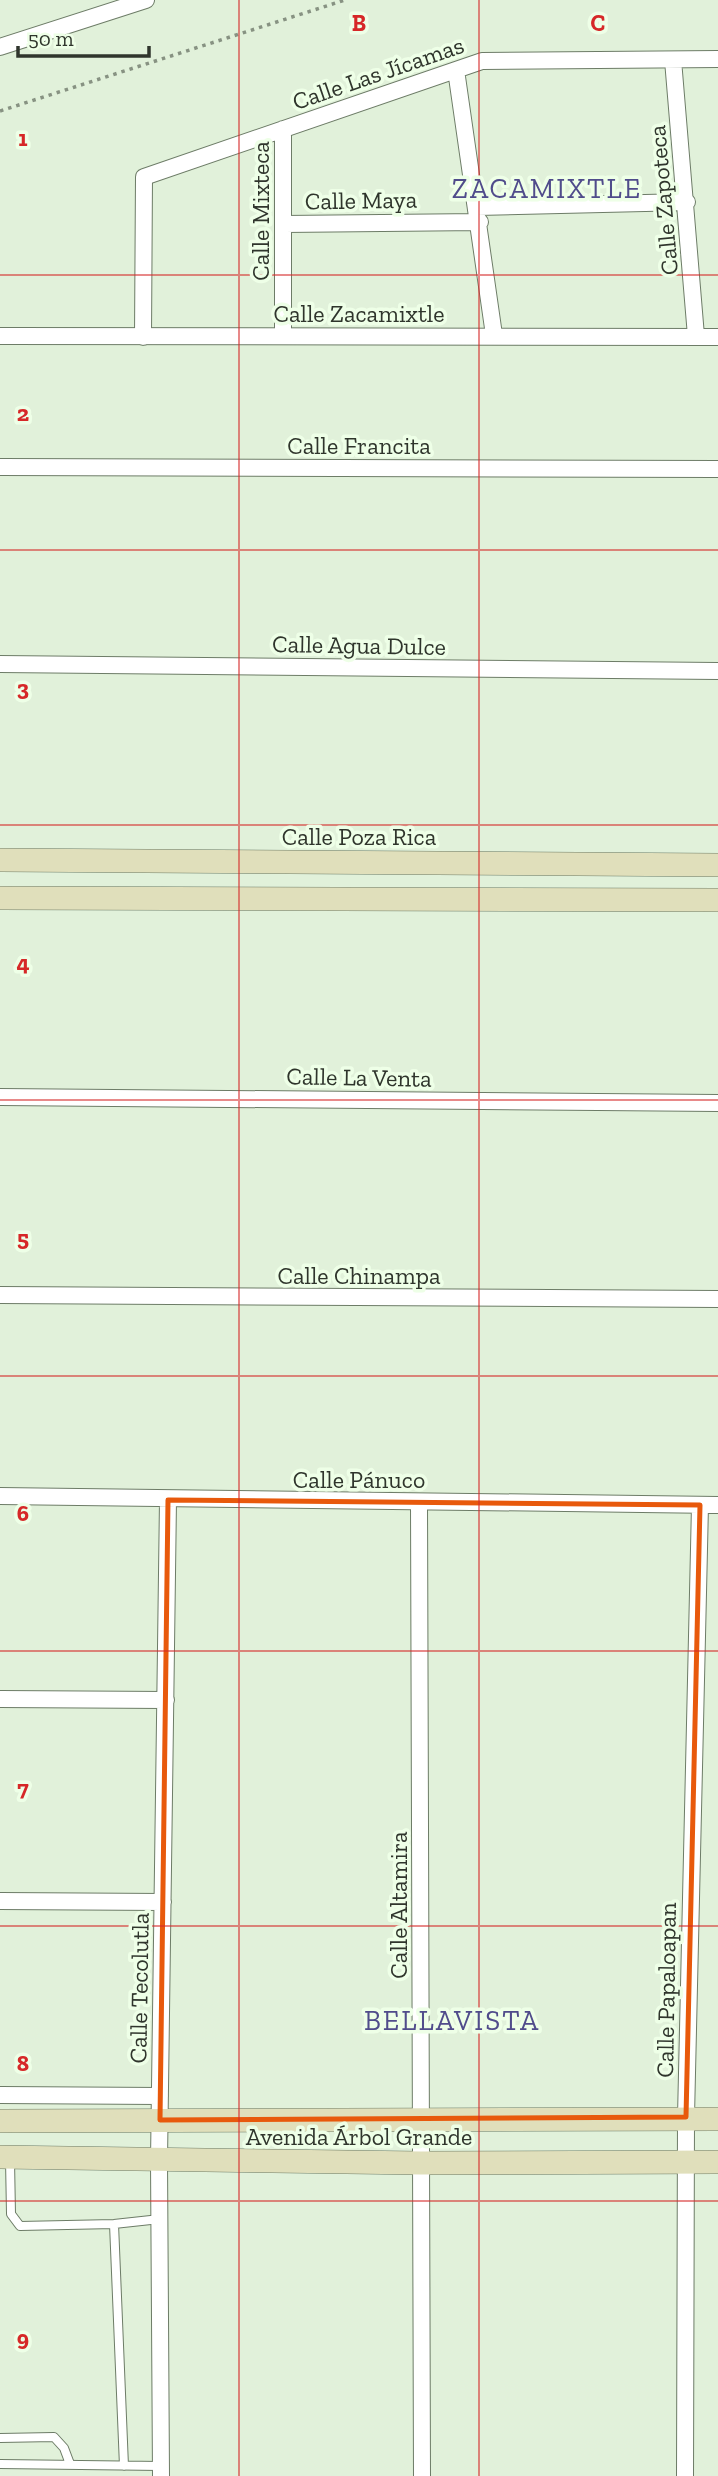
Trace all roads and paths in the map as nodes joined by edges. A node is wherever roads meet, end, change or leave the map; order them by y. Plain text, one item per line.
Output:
1 (146, 0) edge
2 (345, 0) edge
3 (101, 7) edge
4 (0, 47) edge
5 (718, 59) edge
6 (673, 60) junction
7 (456, 70) junction
8 (0, 110) edge
9 (283, 129) junction
10 (687, 202) junction
11 (478, 214) junction
12 (284, 224) junction
13 (283, 335) junction
14 (494, 335) junction
15 (0, 336) edge
16 (696, 336) junction
17 (143, 337) junction
18 (718, 337) edge
19 (0, 467) edge
20 (718, 469) edge
21 (0, 664) edge
22 (718, 671) edge
23 (0, 860) edge
24 (464, 863) junction
25 (536, 864) junction
26 (718, 865) edge
27 (0, 898) edge
28 (459, 899) junction
29 (533, 900) junction
30 (718, 900) edge
31 (0, 1097) edge
32 (718, 1103) edge
33 (0, 1295) edge
34 (718, 1299) edge
35 (0, 1496) edge
36 (168, 1500) junction
37 (419, 1502) junction
38 (700, 1505) junction
39 (718, 1505) edge
40 (0, 1699) edge
41 (166, 1700) junction
42 (0, 1901) edge
43 (163, 1902) junction
44 (0, 2095) edge
45 (160, 2096) junction
46 (685, 2117) junction
47 (421, 2118) junction
48 (718, 2119) edge
49 (160, 2120) junction
50 (0, 2121) edge
51 (5, 2157) edge
52 (159, 2161) junction
53 (685, 2162) junction
54 (718, 2162) edge
55 (420, 2163) junction
56 (160, 2219) junction
57 (114, 2224) junction
58 (0, 2438) edge
59 (0, 2464) edge
60 (71, 2464) junction
61 (124, 2466) junction
62 (161, 2471) edge
63 (422, 2476) edge
64 (685, 2476) edge

1 - 3 street
2 - 8 path
3 - 4 street
5 - 6 street, Calle Las Jícamas
6 - 7 street, Calle Las Jícamas
6 - 10 street, Calle Zapoteca
7 - 9 street, Calle Las Jícamas
7 - 11 street
9 - 12 street, Calle Mixteca
9 - 17 street, Calle Las Jícamas
10 - 11 street, Calle Maya
10 - 16 street, Calle Zapoteca
11 - 12 street, Calle Maya
11 - 14 street
12 - 13 street, Calle Mixteca
13 - 14 street, Calle Zacamixtle
13 - 17 street, Calle Zacamixtle
14 - 16 street, Calle Zacamixtle
15 - 17 street, Calle Zacamixtle
16 - 18 street, Calle Zacamixtle
19 - 20 street, Calle Francita
21 - 22 street, Calle Agua Dulce
23 - 24 street, Calle Poza Rica
24 - 25 street, Calle Poza Rica
24 - 28 street
25 - 26 street, Calle Poza Rica
25 - 29 street
27 - 28 street
28 - 29 street
29 - 30 street
31 - 32 street, Calle La Venta
33 - 34 street, Calle Chinampa
35 - 36 street, Calle Pánuco
36 - 37 street, Calle Pánuco
36 - 41 street, Calle Tecolutla
37 - 38 street, Calle Pánuco
37 - 47 street, Calle Altamira
38 - 39 street, Calle Pánuco
38 - 46 street, Calle Papaloapan
40 - 41 street
41 - 43 street, Calle Tecolutla
42 - 43 street
43 - 45 street, Calle Tecolutla
44 - 45 street
45 - 49 street, Calle Tecolutla
46 - 47 street, Avenida Árbol Grande
46 - 48 street, Avenida Árbol Grande
46 - 53 street, Calle Papaloapan
47 - 49 street, Avenida Árbol Grande
47 - 55 street, Calle Altamira
49 - 50 street, Avenida Árbol Grande
49 - 52 street, Calle Tecolutla
51 - 52 street, Avenida Árbol Grande
51 - 57 lane
52 - 55 street, Avenida Árbol Grande
52 - 56 street, Calle Tecolutla
53 - 54 street, Avenida Árbol Grande
53 - 55 street, Avenida Árbol Grande
53 - 64 street, Calle Papaloapan
55 - 63 street, Calle Altamira
56 - 57 lane
56 - 62 street, Calle Tecolutla
57 - 61 lane
58 - 60 lane
59 - 60 lane
60 - 61 lane
61 - 62 lane

